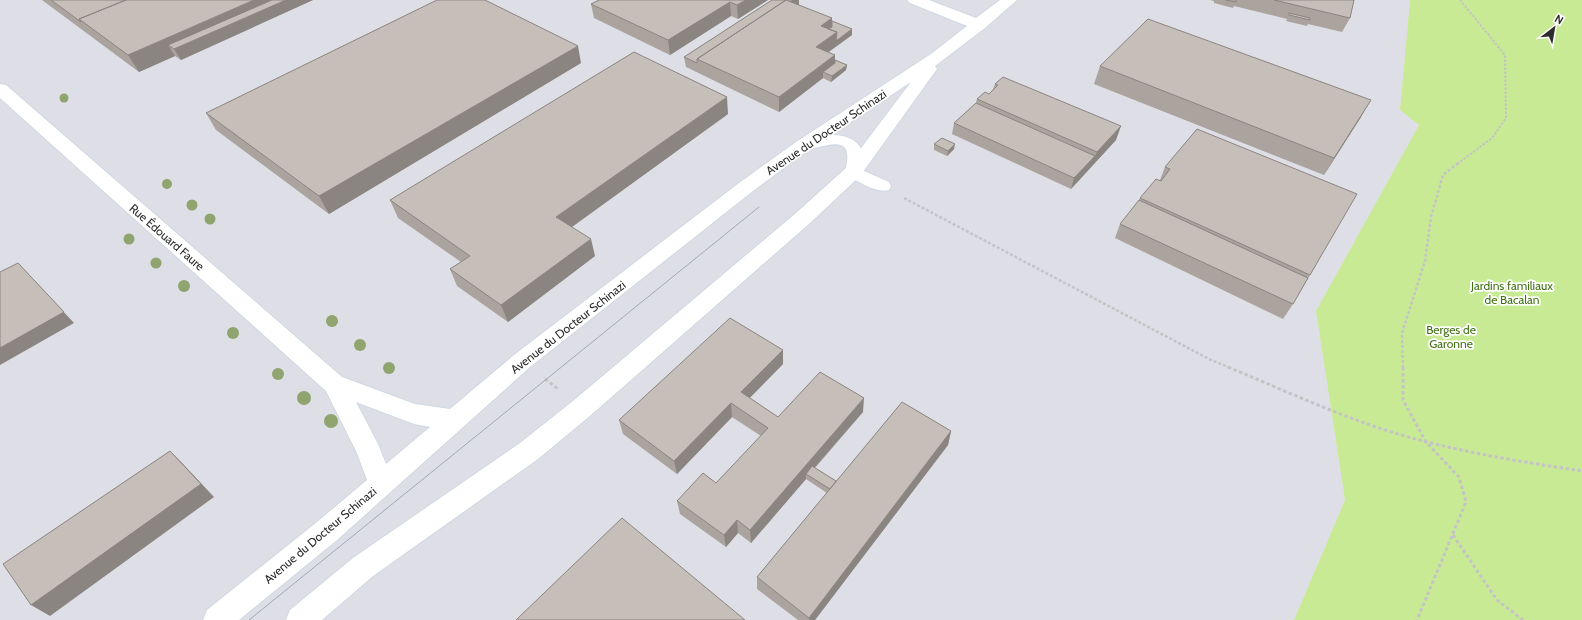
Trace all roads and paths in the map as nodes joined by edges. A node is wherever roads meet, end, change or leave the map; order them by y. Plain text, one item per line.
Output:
1 (915, 0) edge
2 (1009, 0) edge
3 (1460, 0) edge
4 (979, 25) junction
5 (937, 57) junction
6 (0, 90) edge
7 (802, 146) junction
8 (853, 172) junction
9 (883, 186) joint
10 (540, 376) dead end
11 (334, 384) junction
12 (561, 392) dead end
13 (454, 420) junction
14 (1426, 442) junction
15 (1582, 471) edge
16 (381, 484) junction
17 (1453, 535) junction
18 (217, 620) edge
19 (300, 620) edge
20 (1417, 620) edge
21 (1523, 620) edge

1 - 4 street
2 - 4 street, Avenue du Docteur Schinazi
3 - 14 path
4 - 5 street, Avenue du Docteur Schinazi
5 - 7 street, Avenue du Docteur Schinazi
5 - 8 street, Avenue du Docteur Schinazi
6 - 11 street, Rue Édouard Faure
7 - 8 lane
7 - 13 street, Avenue du Docteur Schinazi
8 - 9 lane
8 - 19 street, Avenue du Docteur Schinazi
9 - 14 path
10 - 12 path
11 - 13 street, Rue Édouard Faure
11 - 16 street, Rue Édouard Faure
13 - 16 street, Avenue du Docteur Schinazi
14 - 15 path
14 - 17 path
16 - 18 street, Avenue du Docteur Schinazi
17 - 20 path
17 - 21 path

